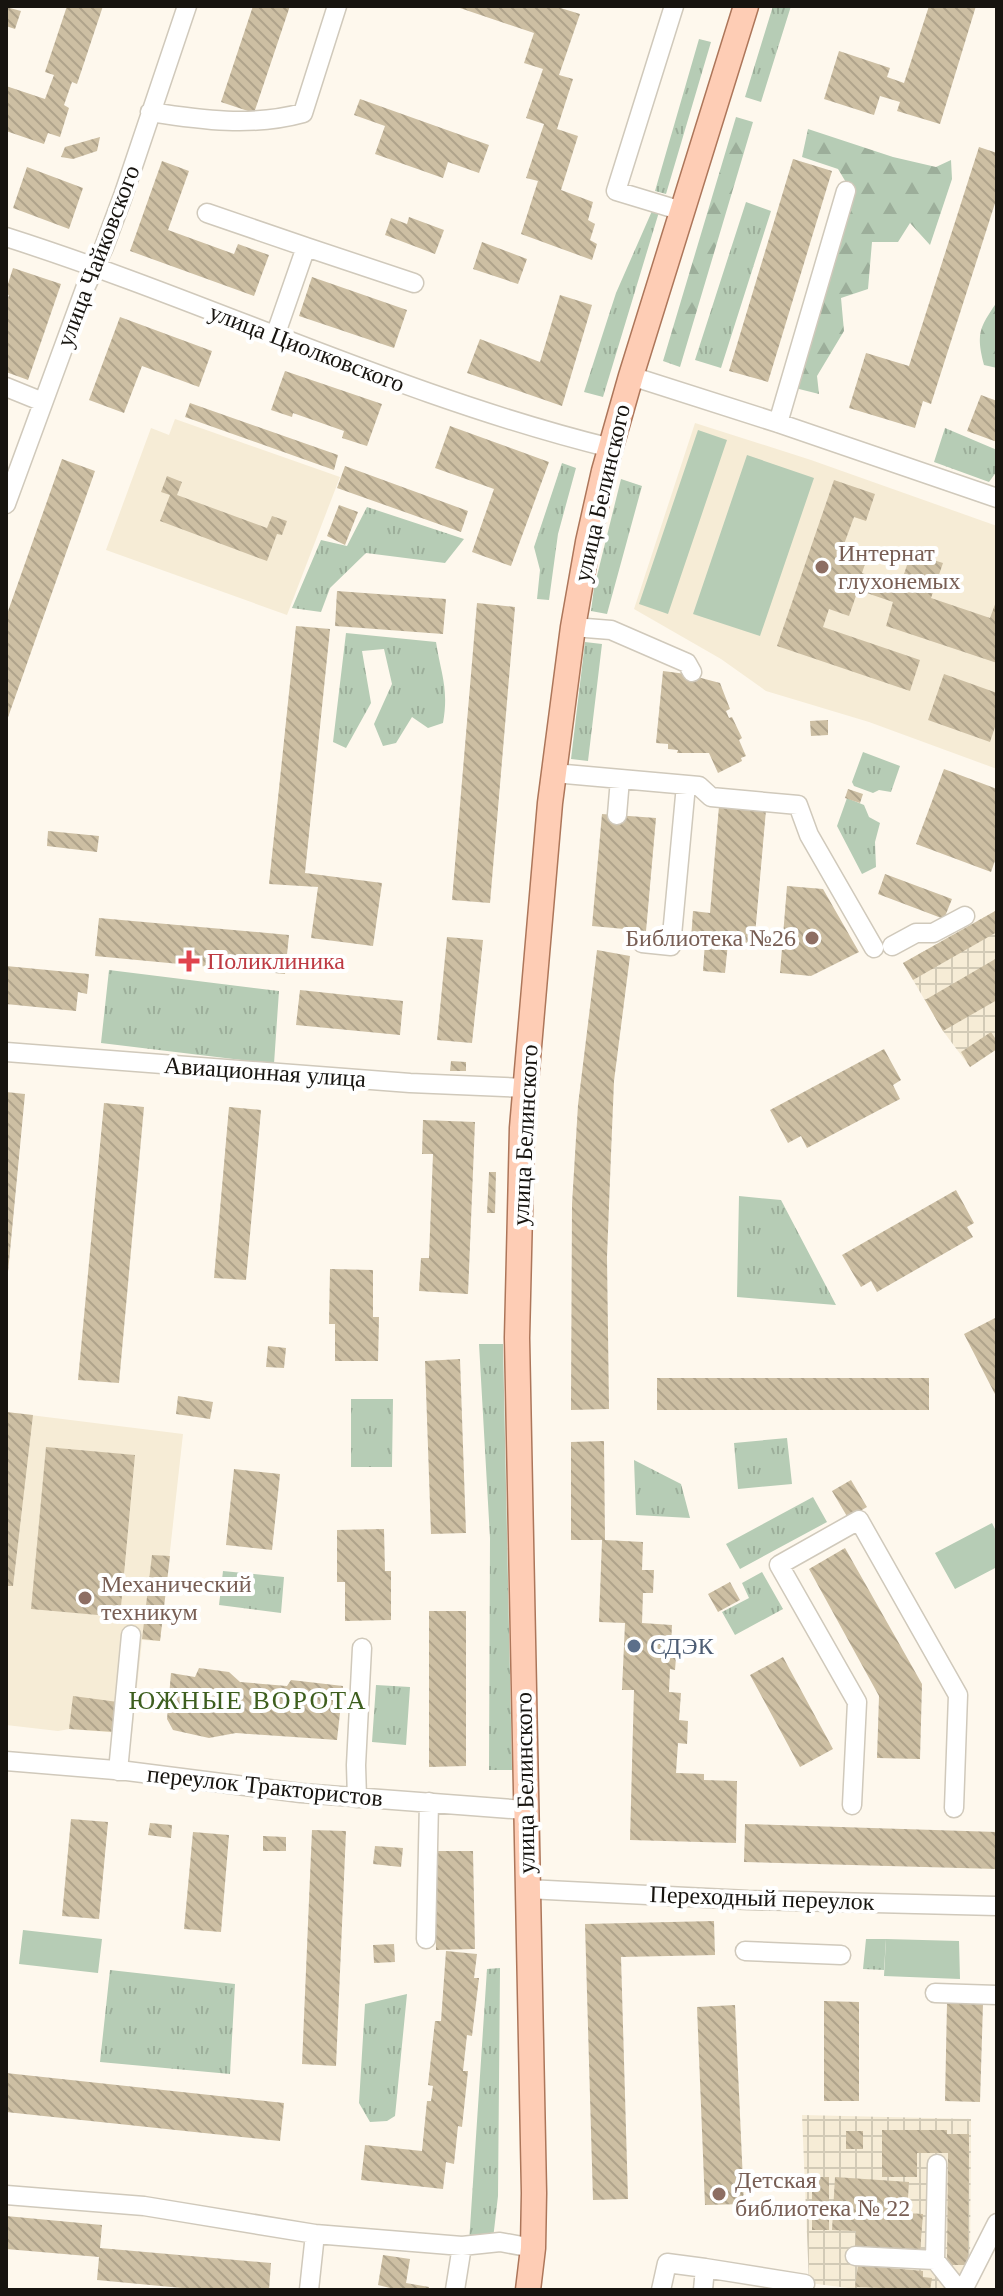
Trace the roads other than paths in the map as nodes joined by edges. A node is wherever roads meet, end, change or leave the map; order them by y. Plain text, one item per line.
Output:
1 (187, 6) edge
2 (337, 6) edge
3 (674, 6) edge
4 (746, 6) edge
5 (150, 112) junction
6 (846, 191) dead end
7 (682, 211) junction
8 (207, 213) dead end
9 (6, 237) edge
10 (306, 247) junction
11 (95, 267) junction
12 (414, 283) dead end
13 (275, 336) junction
14 (631, 376) junction
15 (6, 387) edge
16 (43, 402) junction
17 (778, 423) junction
18 (611, 448) junction
19 (997, 498) edge
20 (6, 504) edge
21 (573, 627) junction
22 (692, 672) dead end
23 (554, 773) junction
24 (620, 779) junction
25 (686, 785) junction
26 (617, 815) dead end
27 (965, 916) dead end
28 (642, 943) dead end
29 (6, 1052) edge
30 (525, 1088) junction
31 (131, 1635) dead end
32 (362, 1648) dead end
33 (6, 1761) edge
34 (118, 1771) junction
35 (357, 1798) junction
36 (429, 1802) junction
37 (852, 1805) dead end
38 (954, 1808) dead end
39 (525, 1810) junction
40 (527, 1889) junction
41 (997, 1906) edge
42 (426, 1939) dead end
43 (745, 1951) dead end
44 (841, 1955) dead end
45 (935, 1993) dead end
46 (997, 1995) edge
47 (937, 2164) dead end
48 (6, 2195) edge
49 (997, 2223) edge
50 (315, 2234) junction
51 (462, 2246) junction
52 (533, 2248) junction
53 (855, 2256) dead end
54 (935, 2260) junction
55 (705, 2268) junction
56 (805, 2284) dead end
57 (309, 2290) edge
58 (455, 2290) edge
59 (528, 2290) edge
60 (661, 2290) edge
61 (703, 2290) edge
62 (961, 2290) edge

1 - 5 street, улица Чайковского
2 - 5 street
3 - 7 street
4 - 7 main road, улица Белинского
5 - 11 street, улица Чайковского
6 - 17 street
7 - 14 main road, улица Белинского
8 - 10 street
9 - 11 street, улица Циолковского
10 - 12 street
10 - 13 street
11 - 13 street, улица Циолковского
11 - 16 street, улица Чайковского
13 - 18 street, улица Циолковского
14 - 17 street
14 - 18 main road, улица Белинского
15 - 16 street
16 - 20 street, улица Чайковского
17 - 19 street
18 - 21 main road, улица Белинского
21 - 22 street
21 - 23 main road, улица Белинского
23 - 24 street
23 - 30 main road, улица Белинского
24 - 25 street
24 - 26 street
25 - 27 street
25 - 28 street
29 - 30 street, Авиационная улица
30 - 39 main road, улица Белинского
31 - 34 street
32 - 35 street
33 - 34 street, переулок Трактористов
34 - 35 street, переулок Трактористов
35 - 36 street, переулок Трактористов
36 - 39 street, переулок Трактористов
36 - 42 street
37 - 38 street
39 - 40 main road, улица Белинского
40 - 41 street, Переходный переулок
40 - 52 main road, улица Белинского
43 - 44 street
45 - 46 street
47 - 54 street
48 - 50 street
49 - 62 street
50 - 51 street
50 - 57 street
51 - 52 street
51 - 58 street
52 - 59 main road, улица Белинского
53 - 54 street
54 - 62 street
55 - 56 street
55 - 60 street
55 - 61 street

